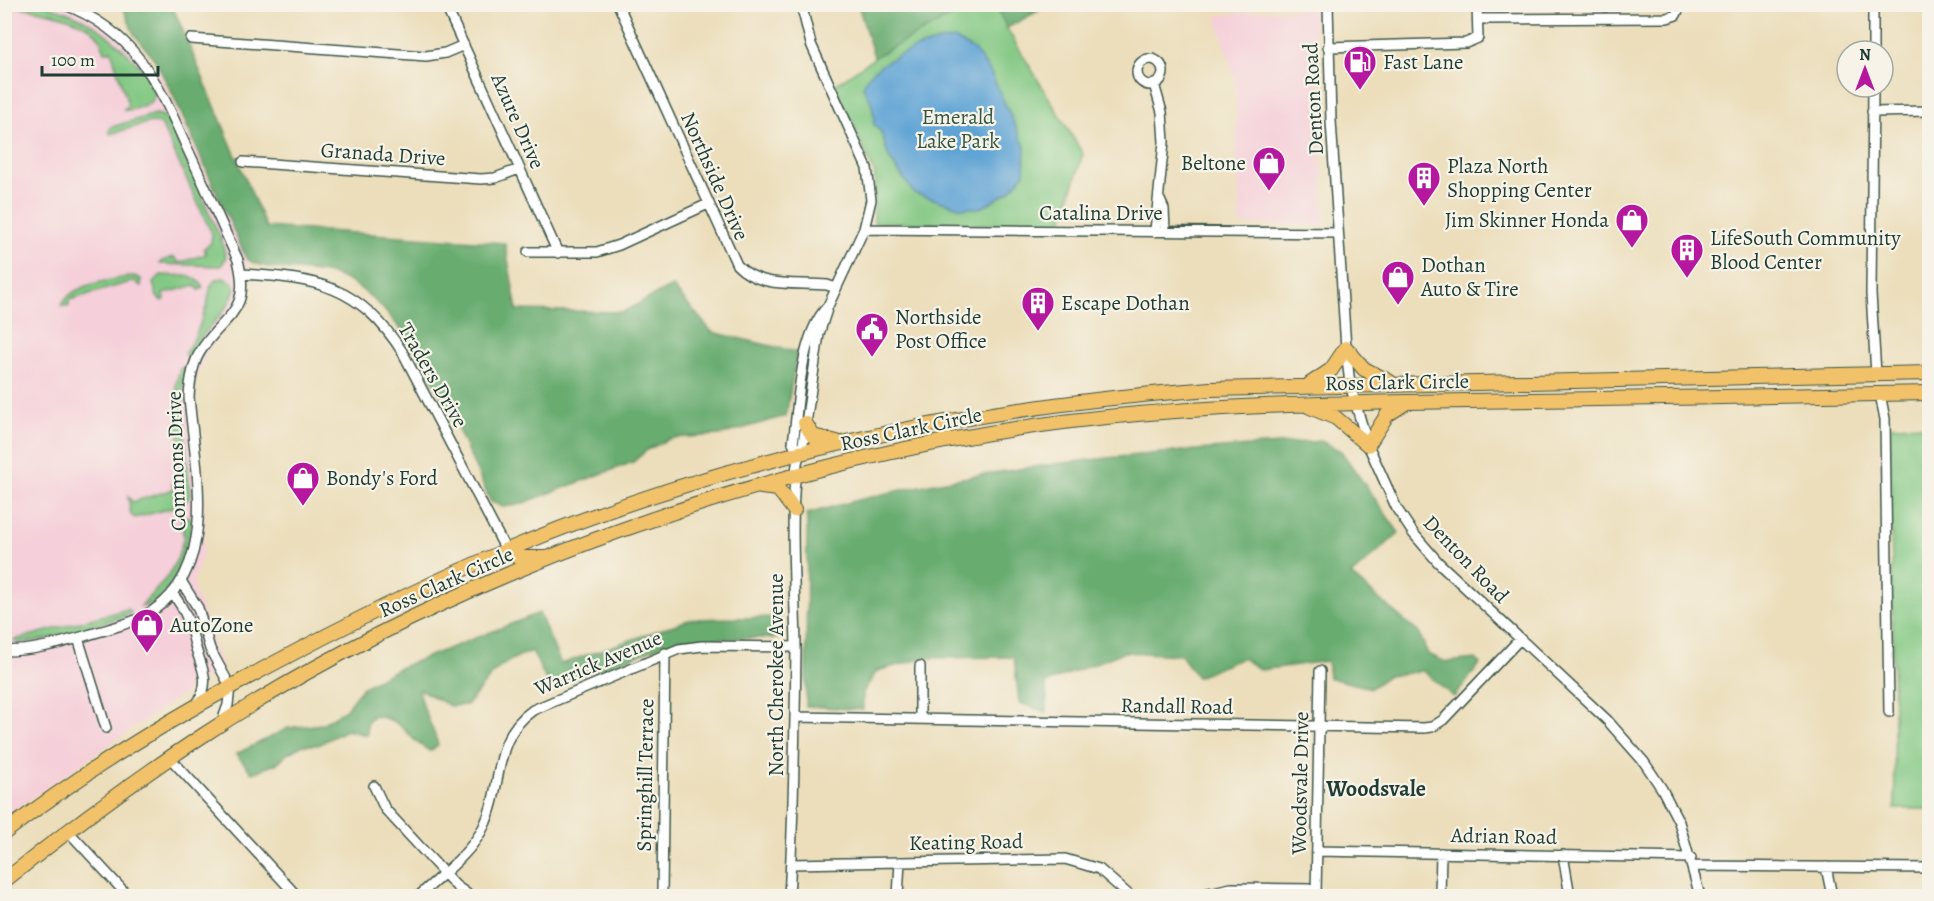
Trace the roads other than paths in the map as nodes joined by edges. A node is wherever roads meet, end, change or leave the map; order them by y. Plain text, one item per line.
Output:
1 (63, 4) edge
2 (445, 4) edge
3 (618, 4) edge
4 (801, 4) edge
5 (1328, 4) edge
6 (1476, 4) edge
7 (1681, 4) edge
8 (1873, 4) edge
9 (1478, 19) junction
10 (191, 39) dead end
11 (1873, 39) edge
12 (464, 45) junction
13 (1328, 47) junction
14 (1154, 84) dead end
15 (1873, 99) edge
16 (1929, 111) edge
17 (1872, 112) junction
18 (243, 162) dead end
19 (519, 169) junction
20 (708, 204) junction
21 (864, 229) junction
22 (1160, 231) junction
23 (1338, 233) junction
24 (528, 252) dead end
25 (558, 253) junction
26 (242, 274) junction
27 (836, 288) junction
28 (828, 306) junction
29 (1346, 348) junction
30 (1929, 373) edge
31 (1876, 374) junction
32 (1748, 376) junction
33 (1590, 380) junction
34 (1395, 384) junction
35 (1350, 385) junction
36 (1307, 386) junction
37 (1253, 387) junction
38 (1164, 393) junction
39 (1929, 393) edge
40 (1880, 394) junction
41 (1749, 396) junction
42 (1583, 399) junction
43 (1408, 402) junction
44 (1356, 404) junction
45 (1305, 405) junction
46 (1039, 407) junction
47 (1242, 407) junction
48 (1165, 411) junction
49 (806, 423) junction
50 (1042, 425) junction
51 (845, 444) junction
52 (1368, 446) junction
53 (797, 453) junction
54 (795, 476) junction
55 (756, 487) junction
56 (666, 492) junction
57 (794, 510) junction
58 (673, 514) junction
59 (506, 550) junction
60 (553, 558) junction
61 (181, 581) junction
62 (172, 593) junction
63 (367, 614) junction
64 (380, 634) junction
65 (78, 638) junction
66 (1520, 639) junction
67 (796, 647) junction
68 (4, 651) edge
69 (665, 653) junction
70 (920, 666) dead end
71 (1320, 671) dead end
72 (230, 686) junction
73 (196, 705) junction
74 (1889, 712) dead end
75 (795, 717) junction
76 (921, 719) junction
77 (220, 724) junction
78 (1319, 726) junction
79 (106, 728) dead end
80 (170, 758) junction
81 (374, 786) dead end
82 (68, 831) junction
83 (4, 833) edge
84 (1317, 851) junction
85 (1441, 853) junction
86 (1563, 855) junction
87 (900, 862) junction
88 (1692, 862) junction
89 (791, 864) junction
90 (1826, 867) junction
91 (1929, 868) edge
92 (444, 873) junction
93 (4, 881) edge
94 (1316, 893) edge
95 (128, 897) edge
96 (297, 897) edge
97 (419, 897) edge
98 (470, 897) edge
99 (662, 897) edge
100 (789, 897) edge
101 (898, 897) edge
102 (1130, 897) edge
103 (1194, 897) edge
104 (1440, 897) edge
105 (1570, 897) edge
106 (1700, 897) edge
107 (1832, 897) edge

1 - 26 street, Commons Drive
2 - 12 street, Azure Drive
3 - 20 street, Northside Drive
4 - 21 street, North Cherokee Avenue
5 - 13 street, Denton Road
6 - 9 street
7 - 9 street
8 - 11 street
9 - 13 street
10 - 12 street
12 - 19 street, Azure Drive
13 - 23 street, Denton Road
14 - 22 street
15 - 17 street
16 - 17 street
17 - 31 street
18 - 19 street, Granada Drive
19 - 25 street, Azure Drive
20 - 25 street
20 - 27 street, Northside Drive
21 - 22 street, Catalina Drive
21 - 27 street, North Cherokee Avenue
22 - 23 street, Catalina Drive
23 - 29 street, Denton Road
24 - 25 street
26 - 59 street, Traders Drive
26 - 61 street, Commons Drive
27 - 28 street, North Cherokee Avenue
28 - 49 street, North Cherokee Avenue
28 - 53 street, North Cherokee Avenue
29 - 34 highway
29 - 35 street, Denton Road
29 - 36 highway
30 - 31 highway, Ross Clark Circle
31 - 32 highway, Ross Clark Circle
31 - 40 highway
32 - 33 highway, Ross Clark Circle
32 - 41 highway
33 - 34 highway, Ross Clark Circle
33 - 42 highway
34 - 35 highway, Ross Clark Circle
35 - 36 highway, Ross Clark Circle
35 - 44 street, Denton Road
36 - 37 highway, Ross Clark Circle
37 - 38 highway, Ross Clark Circle
37 - 47 highway
38 - 46 highway, Ross Clark Circle
38 - 48 highway
39 - 40 highway, Ross Clark Circle
40 - 41 highway, Ross Clark Circle
40 - 74 street
41 - 42 highway, Ross Clark Circle
42 - 43 highway, Ross Clark Circle
43 - 44 highway, Ross Clark Circle
43 - 52 highway
44 - 45 highway, Ross Clark Circle
44 - 52 street, Denton Road
45 - 47 highway, Ross Clark Circle
45 - 52 highway
46 - 50 highway
46 - 51 highway, Ross Clark Circle
47 - 48 highway, Ross Clark Circle
48 - 50 highway, Ross Clark Circle
49 - 51 highway
49 - 53 street, North Cherokee Avenue
50 - 54 highway, Ross Clark Circle
51 - 53 highway, Ross Clark Circle
52 - 66 street, Denton Road
53 - 54 street, North Cherokee Avenue
53 - 56 highway, Ross Clark Circle
54 - 55 highway, Ross Clark Circle
54 - 57 street, North Cherokee Avenue
55 - 57 highway
55 - 58 highway, Ross Clark Circle
56 - 58 highway
56 - 59 highway, Ross Clark Circle
57 - 67 street, North Cherokee Avenue
58 - 60 highway, Ross Clark Circle
59 - 60 highway
59 - 63 highway, Ross Clark Circle
60 - 64 highway, Ross Clark Circle
61 - 62 street, Commons Drive
61 - 72 street
62 - 65 street, Commons Drive
62 - 73 street
63 - 64 highway
63 - 72 highway, Ross Clark Circle
64 - 77 highway, Ross Clark Circle
65 - 68 street, Commons Drive
65 - 79 street
66 - 78 street, Randall Road
66 - 88 street, Denton Road
67 - 69 street, Warrick Avenue
67 - 75 street, North Cherokee Avenue
69 - 92 street, Warrick Avenue
69 - 99 street, Springhill Terrace
70 - 76 street
71 - 78 street, Woodsvale Drive
72 - 73 highway, Ross Clark Circle
72 - 77 street
73 - 83 highway, Ross Clark Circle
75 - 76 street, Randall Road
75 - 89 street, North Cherokee Avenue
76 - 78 street, Randall Road
77 - 80 highway, Ross Clark Circle
78 - 84 street, Woodsvale Drive
80 - 82 highway, Ross Clark Circle
80 - 96 street
81 - 92 street
82 - 93 highway, Ross Clark Circle
82 - 95 street
84 - 85 street, Adrian Road
84 - 94 street, Woodsvale Drive
85 - 86 street, Adrian Road
85 - 104 street
86 - 88 street, Adrian Road
86 - 105 street
87 - 89 street, Keating Road
87 - 101 street
87 - 102 street, Keating Road
88 - 90 street, Adrian Road
88 - 106 street, Denton Road
89 - 100 street, North Cherokee Avenue
90 - 91 street, Adrian Road
90 - 107 street
92 - 97 street, Warrick Avenue
92 - 98 street
94 - 103 street

